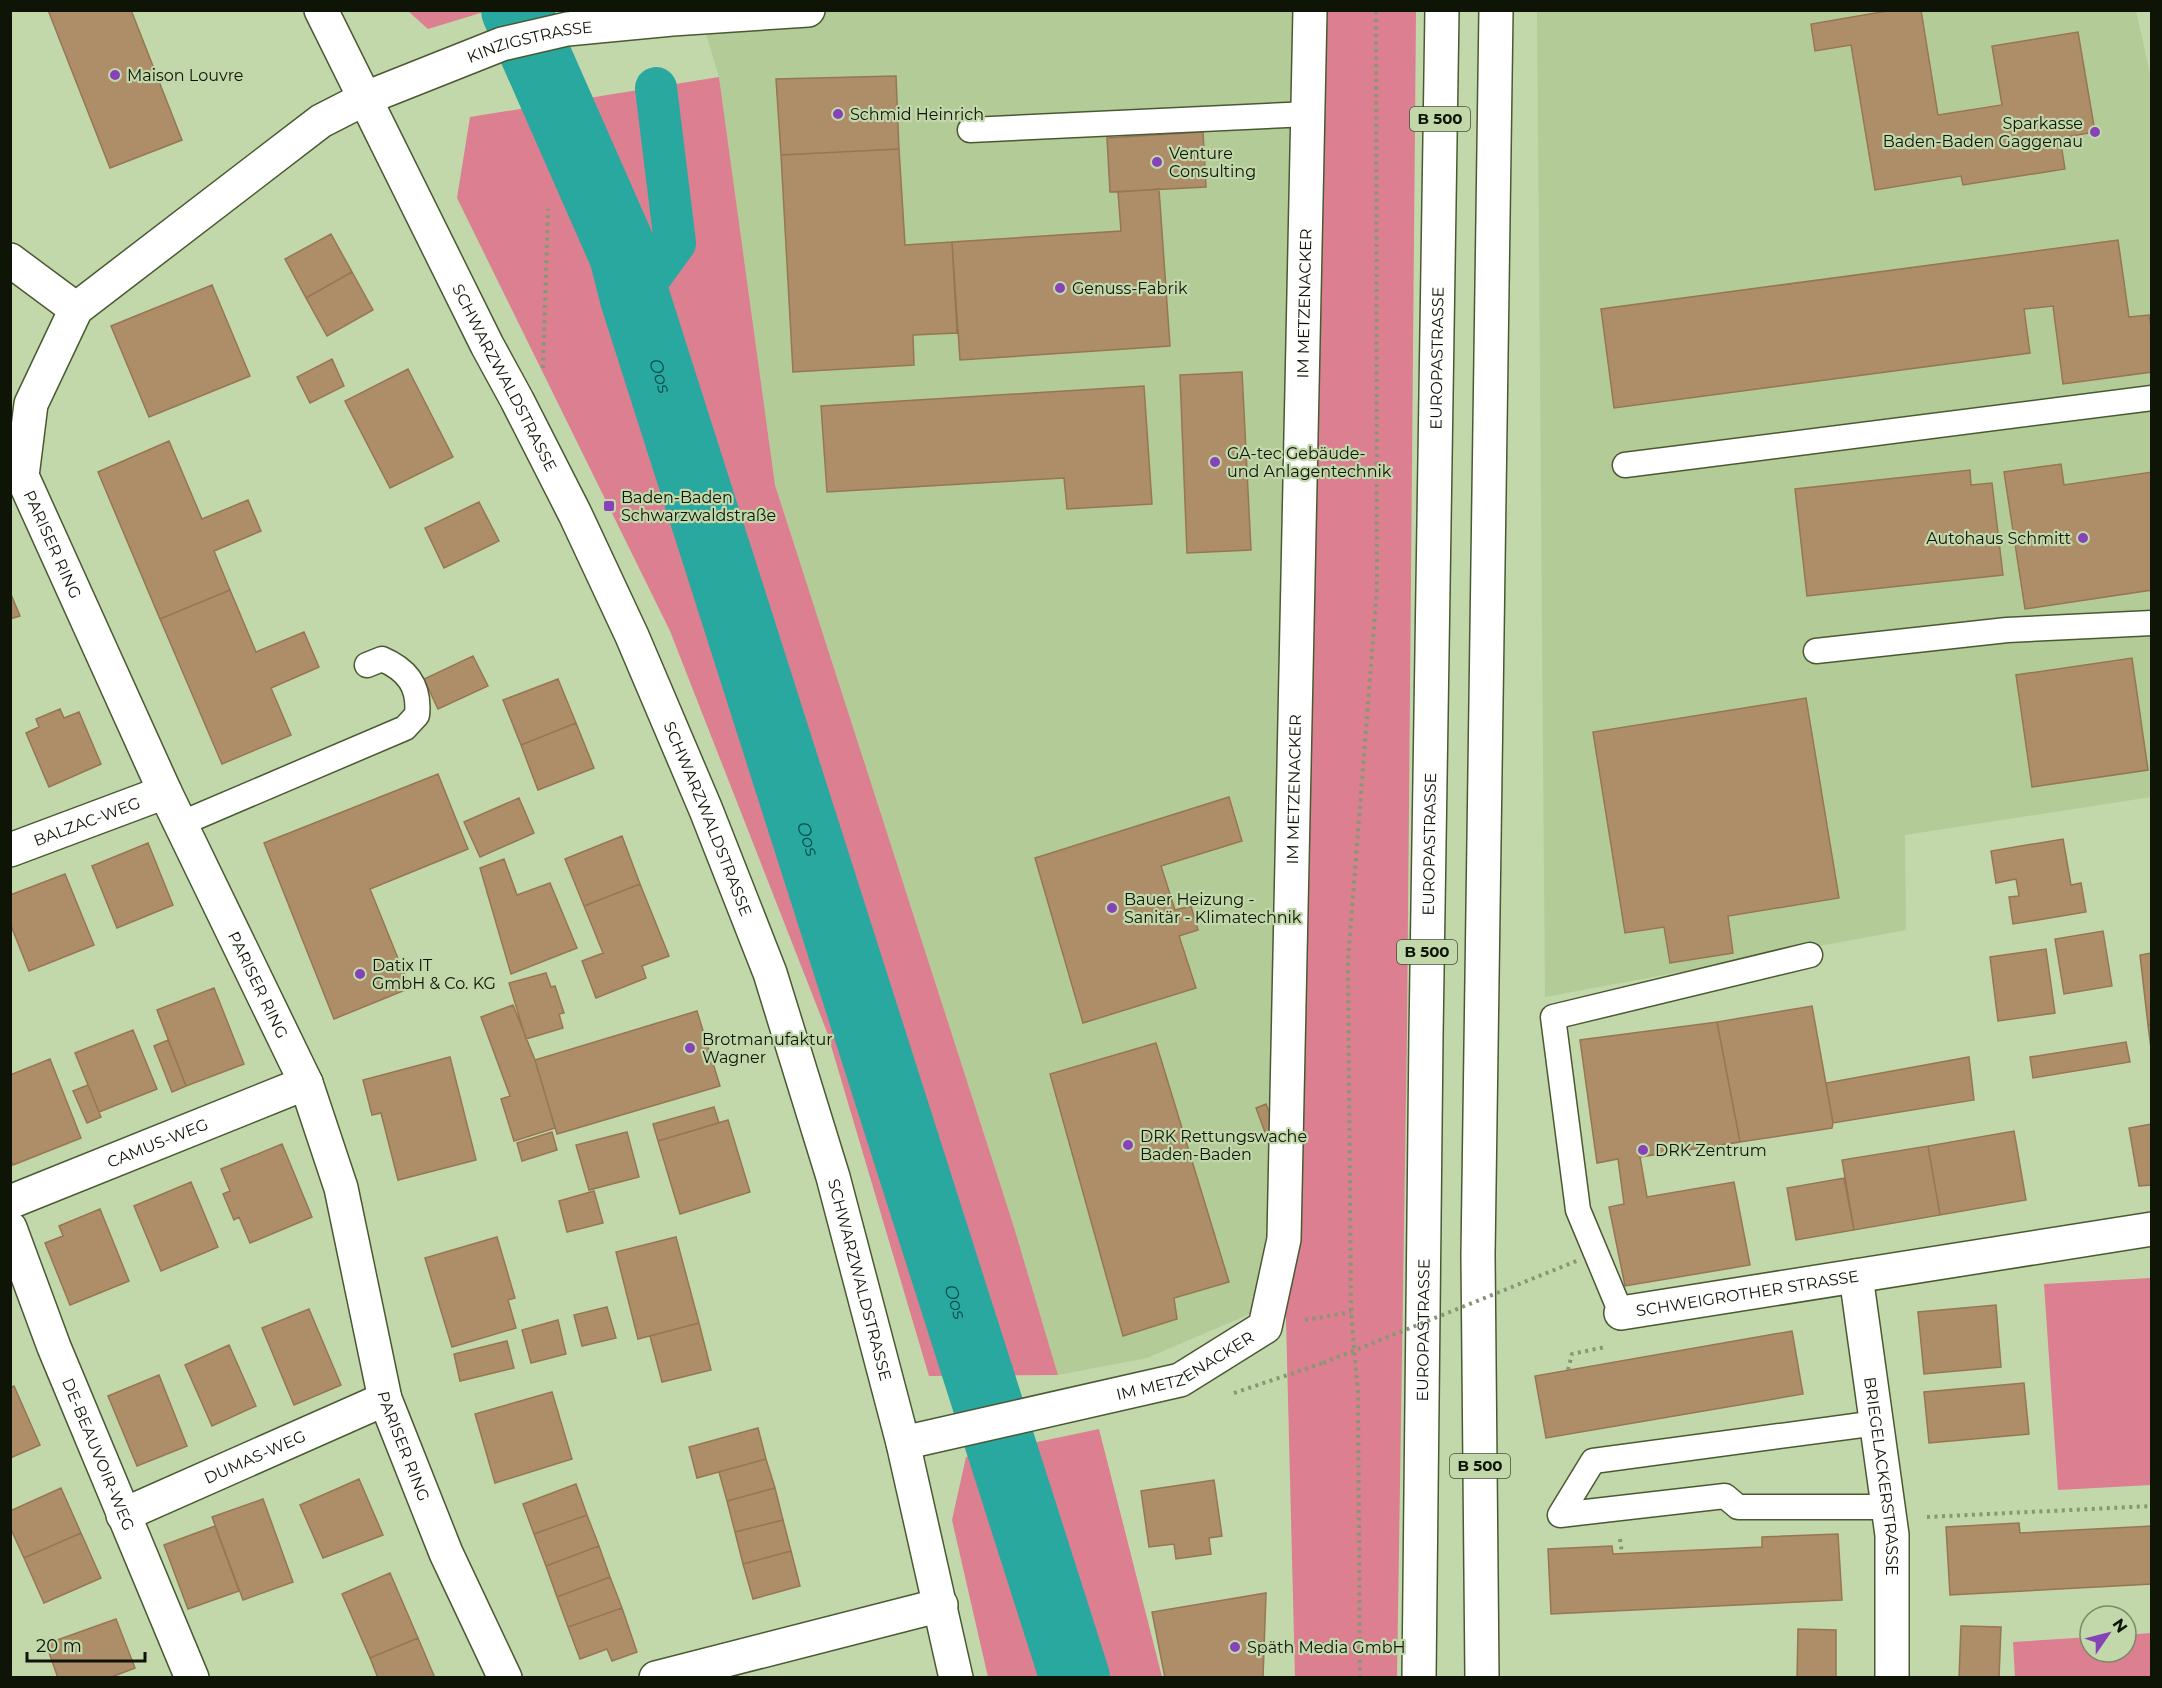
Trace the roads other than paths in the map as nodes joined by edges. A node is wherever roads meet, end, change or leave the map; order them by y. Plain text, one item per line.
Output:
1 (321, 10) edge
2 (808, 10) edge
3 (1310, 10) edge
4 (1442, 10) edge
5 (1496, 10) edge
6 (366, 98) junction
7 (1309, 114) junction
8 (970, 130) dead end
9 (10, 260) edge
10 (76, 309) junction
11 (2151, 398) edge
12 (1625, 465) dead end
13 (2151, 623) edge
14 (1816, 651) dead end
15 (367, 665) dead end
16 (165, 792) junction
17 (180, 824) junction
18 (10, 850) edge
19 (1810, 955) dead end
20 (306, 1083) junction
21 (10, 1202) edge
22 (10, 1228) edge
23 (2151, 1229) edge
24 (1856, 1276) junction
25 (1621, 1313) joint
26 (385, 1398) junction
27 (1877, 1423) junction
28 (903, 1443) junction
29 (1890, 1513) junction
30 (123, 1515) junction
31 (941, 1605) junction
32 (192, 1677) edge
33 (505, 1677) edge
34 (656, 1677) edge
35 (956, 1677) edge
36 (1419, 1677) edge
37 (1482, 1677) edge
38 (1893, 1677) edge

1 - 6 street, SCHWARZWALDSTRASSE
2 - 6 street, KINZIGSTRASSE
3 - 7 street, IM METZENACKER
4 - 36 street, EUROPASTRASSE / B 500
5 - 37 street, B 500
6 - 10 street, PARISER RING
6 - 28 street, SCHWARZWALDSTRASSE
7 - 8 lane
7 - 28 street, IM METZENACKER
9 - 10 street
10 - 16 street, PARISER RING
11 - 12 lane
13 - 14 lane
15 - 17 lane
16 - 17 street, PARISER RING
16 - 18 street, BALZAC-WEG
17 - 20 street, PARISER RING
19 - 25 lane, SCHWEIGROTHER STRASSE
20 - 21 street, CAMUS-WEG
20 - 26 street, PARISER RING
22 - 30 street, DE-BEAUVOIR-WEG
23 - 24 street, SCHWEIGROTHER STRASSE
24 - 25 street, SCHWEIGROTHER STRASSE
24 - 27 street, BRIEGELACKERSTRASSE
26 - 30 street, DUMAS-WEG
26 - 33 street, PARISER RING
27 - 29 street, BRIEGELACKERSTRASSE
27 - 29 lane
28 - 31 street, SCHWARZWALDSTRASSE
29 - 38 street, BRIEGELACKERSTRASSE
30 - 32 street, DE-BEAUVOIR-WEG
31 - 34 street
31 - 35 street, SCHWARZWALDSTRASSE

